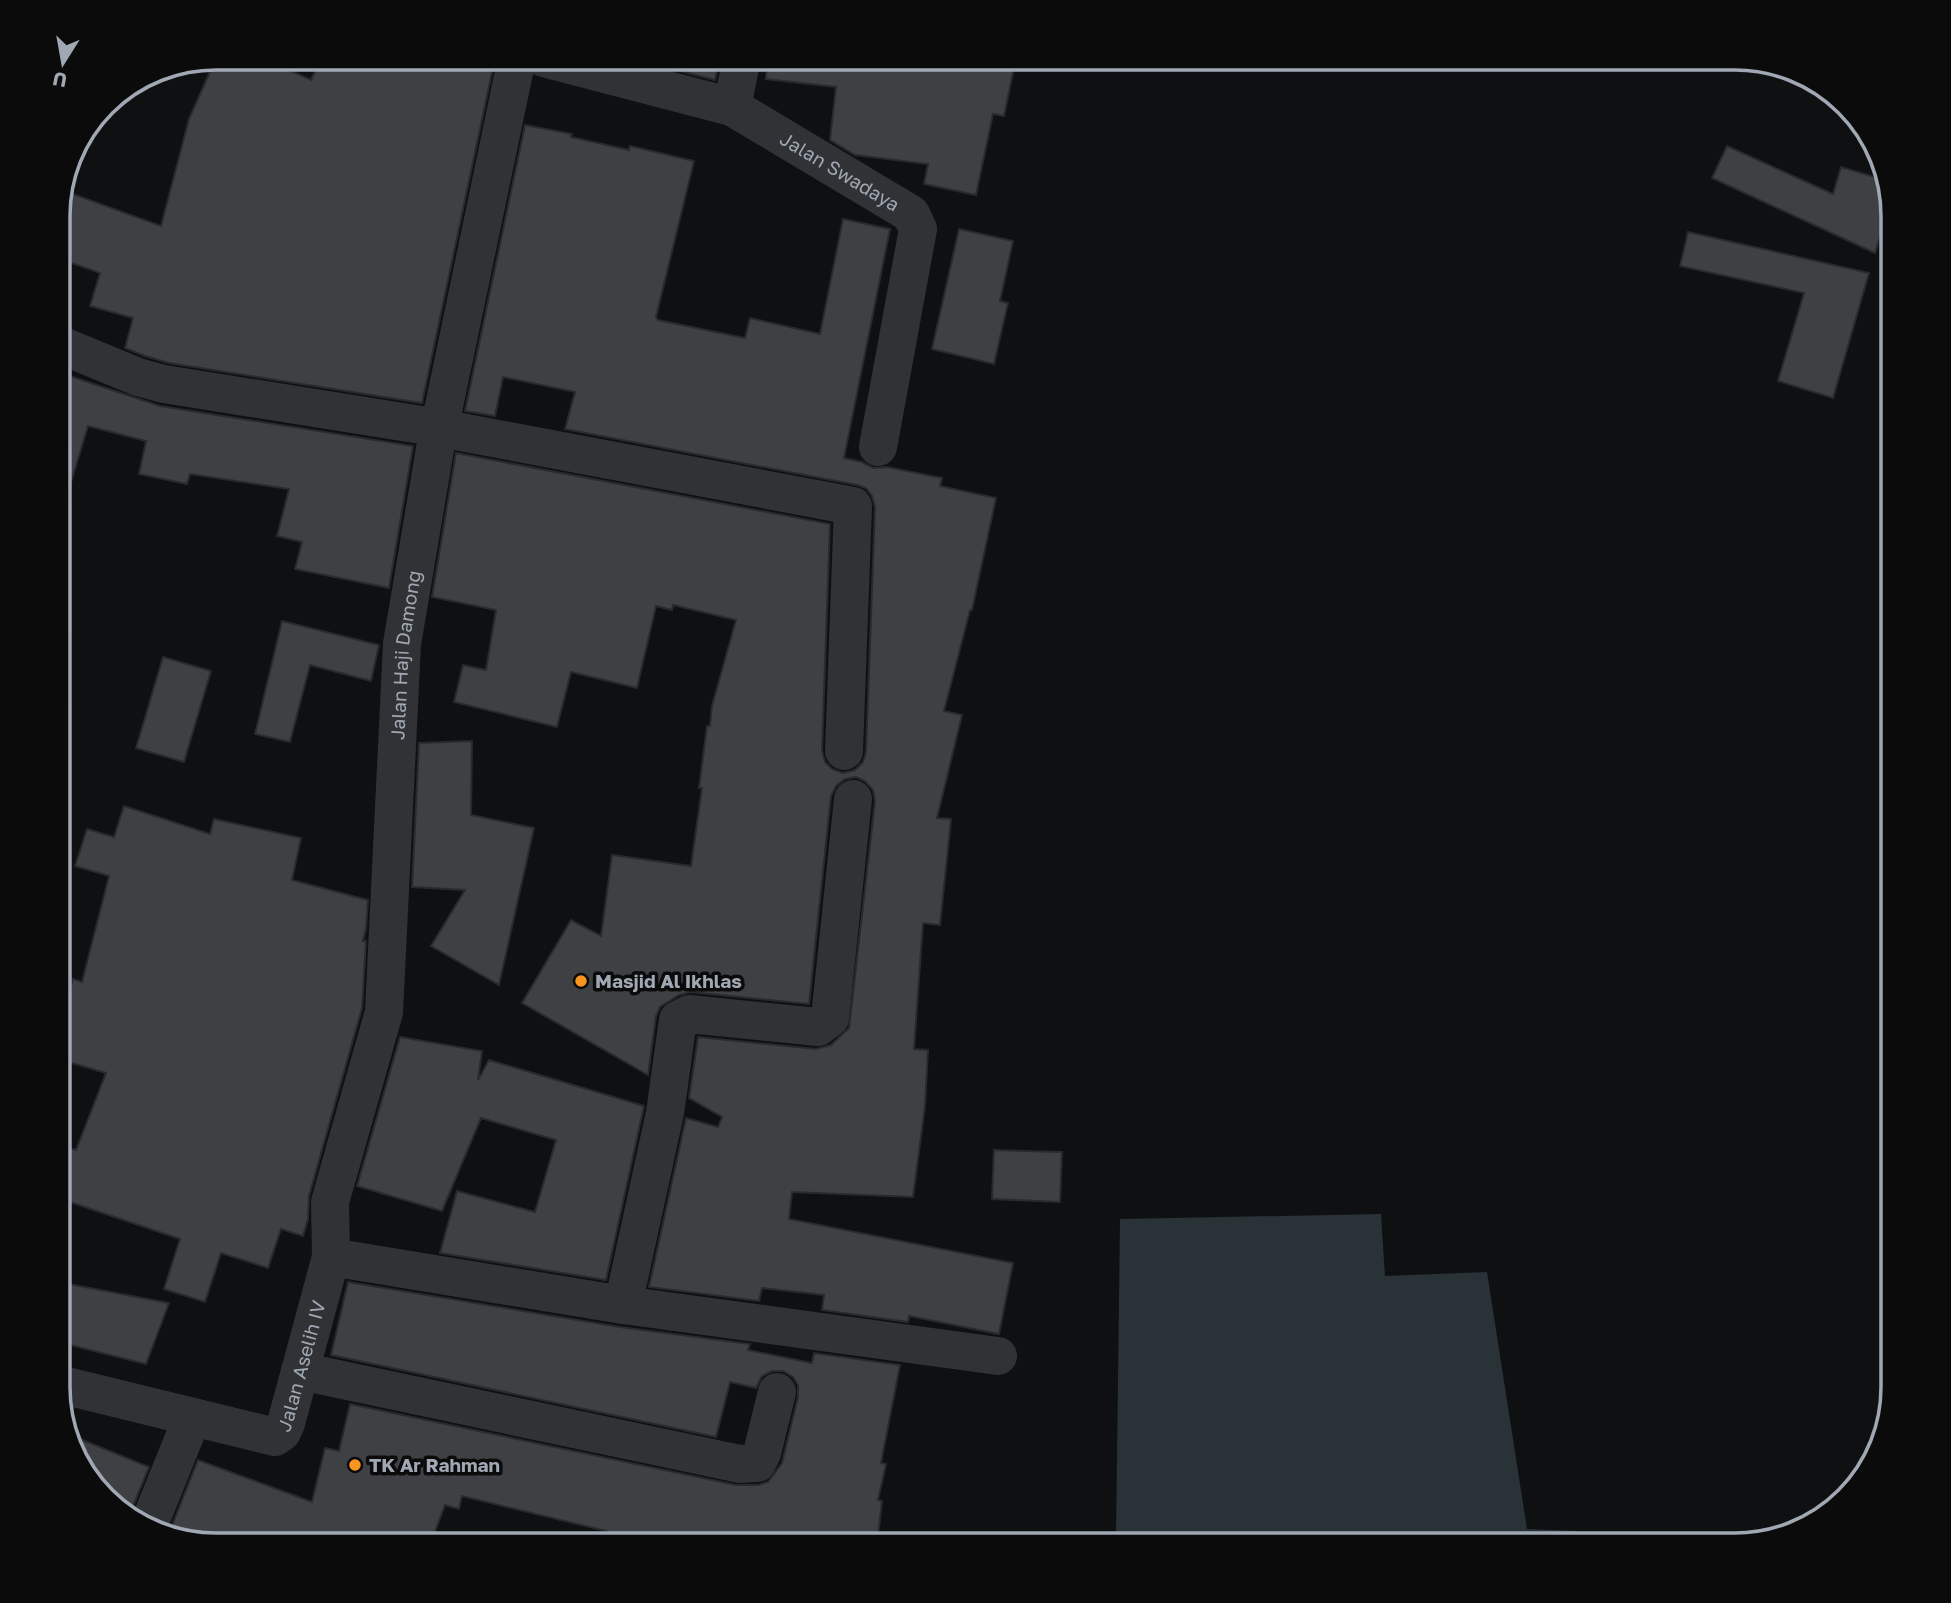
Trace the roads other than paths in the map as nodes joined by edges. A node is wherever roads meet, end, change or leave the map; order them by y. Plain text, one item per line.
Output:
1 (515, 70) edge
2 (590, 70) edge
3 (740, 70) edge
4 (732, 107) junction
5 (70, 349) edge
6 (440, 428) junction
7 (878, 447) dead end
8 (844, 751) dead end
9 (853, 799) dead end
10 (331, 1257) junction
11 (623, 1305) junction
12 (998, 1356) dead end
13 (300, 1371) junction
14 (70, 1387) edge
15 (777, 1392) dead end
16 (192, 1418) junction
17 (152, 1518) edge

1 - 6 street, Jalan Haji Damong
2 - 4 street, Jalan Swadaya
3 - 4 street
4 - 7 street, Jalan Swadaya
5 - 6 street
6 - 8 street
6 - 10 street, Jalan Haji Damong
9 - 11 street
10 - 11 street
10 - 13 street, Jalan Aselih IV
11 - 12 street
13 - 15 street
13 - 16 street, Jalan Aselih IV
14 - 16 street
16 - 17 street

